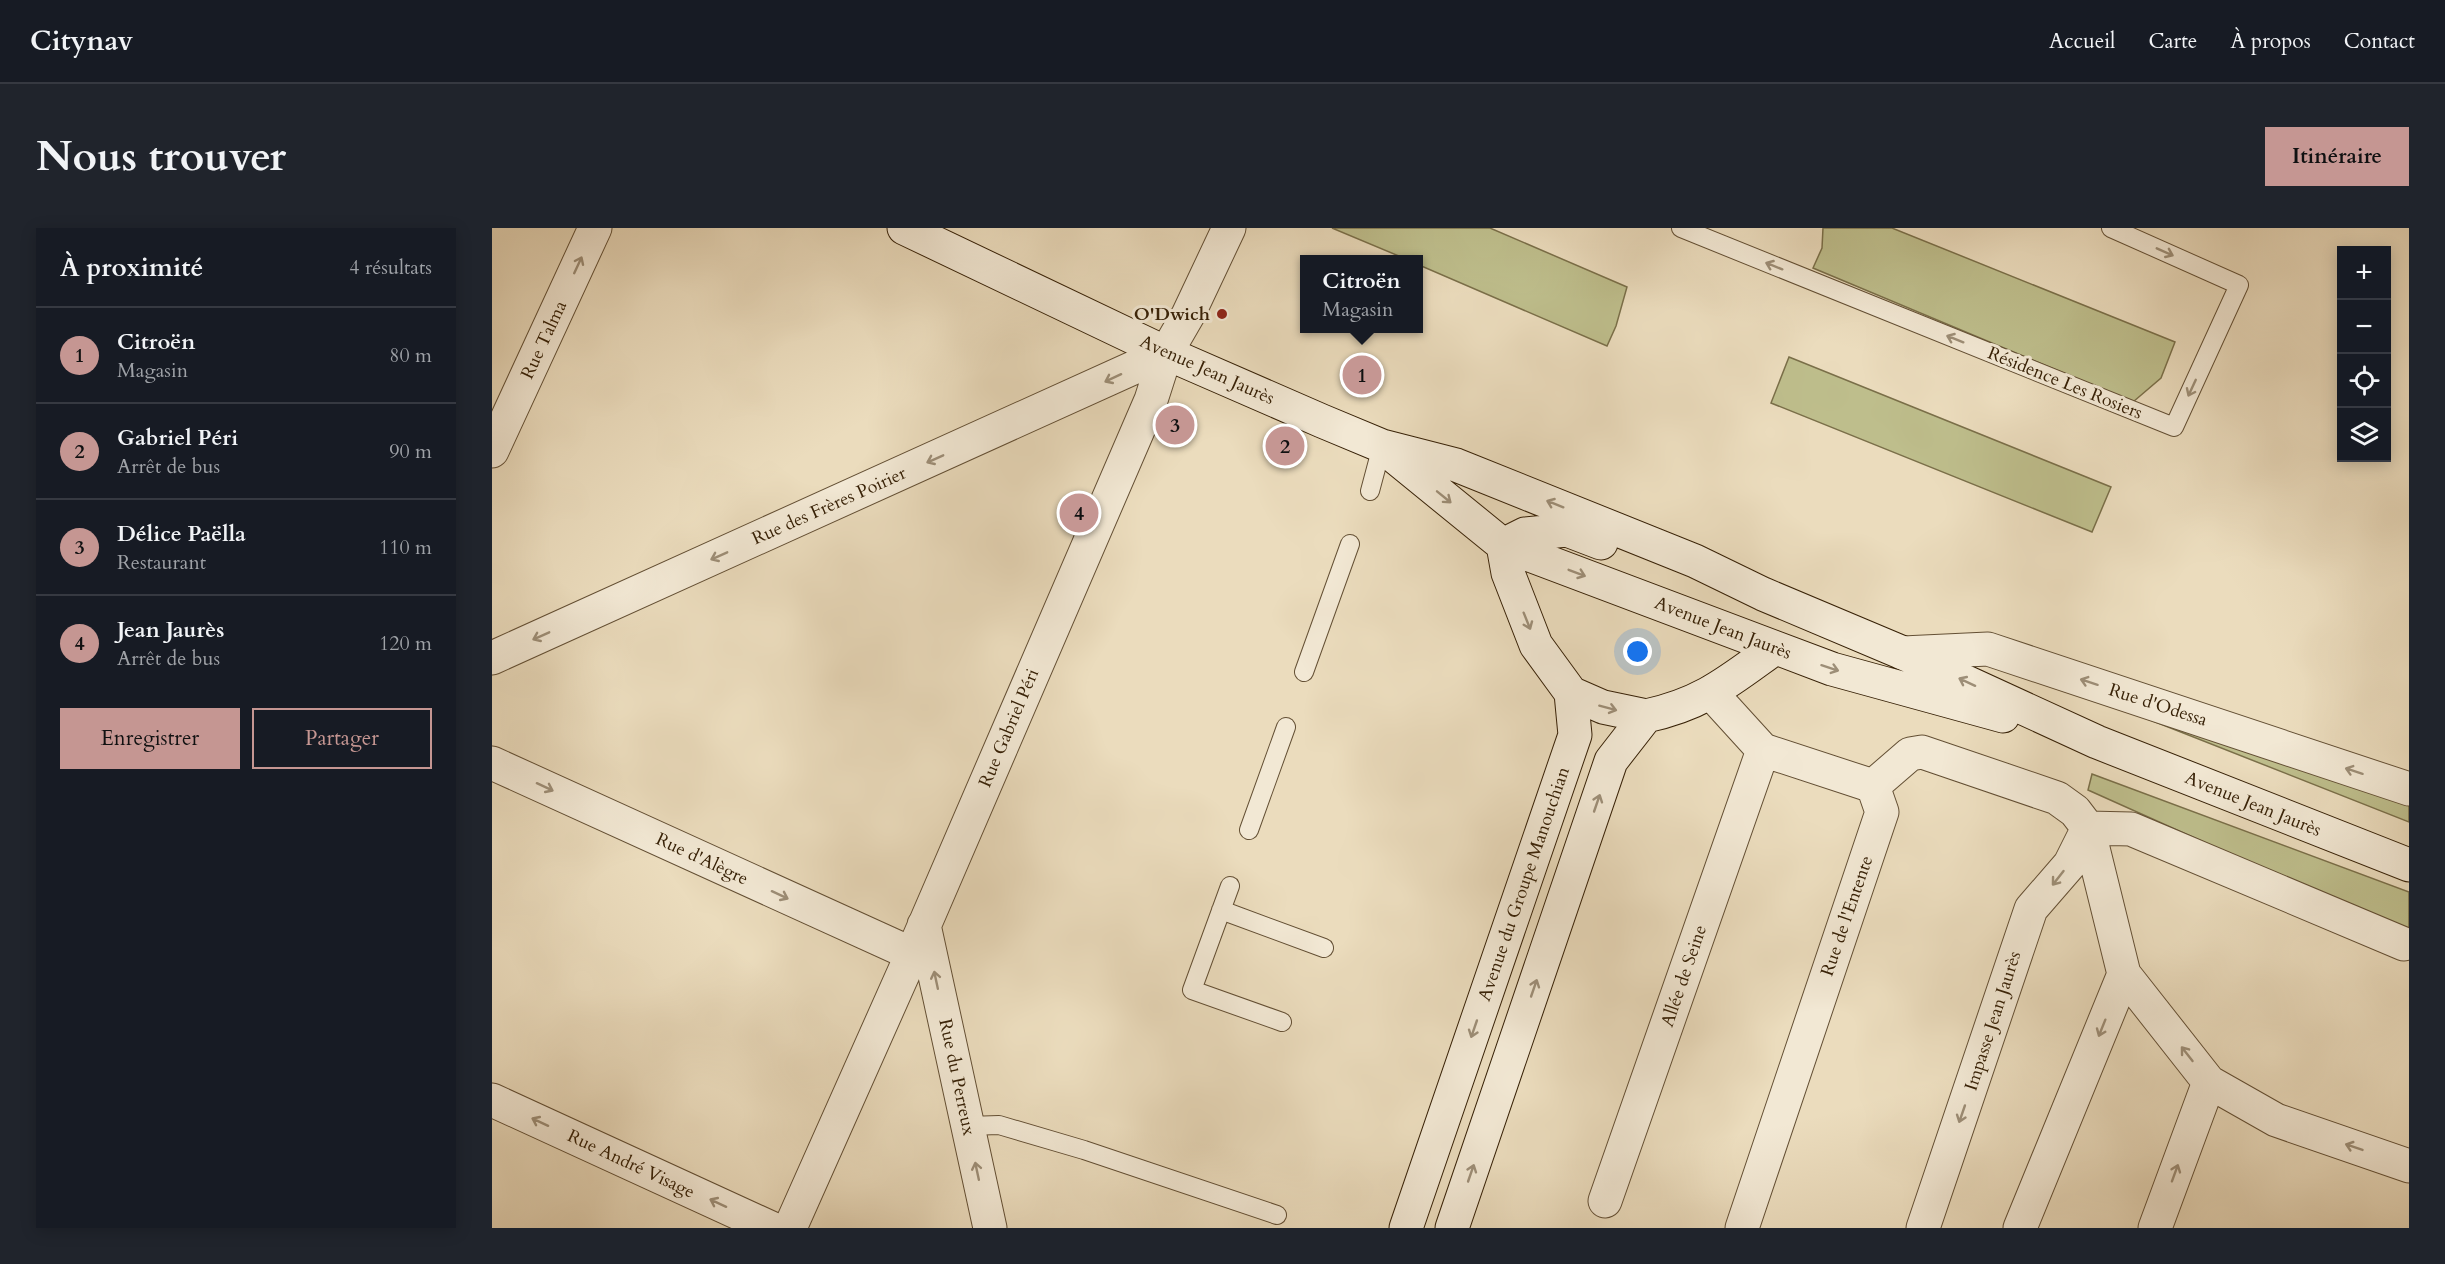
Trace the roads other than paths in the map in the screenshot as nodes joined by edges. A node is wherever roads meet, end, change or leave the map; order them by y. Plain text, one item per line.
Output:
1 (595, 228) edge
2 (904, 228) edge
3 (1229, 228) edge
4 (1681, 228) edge
5 (2111, 228) edge
6 (1166, 353) junction
7 (499, 418) edge
8 (1382, 446) junction
9 (492, 451) edge
10 (1370, 490) dead end
11 (1350, 544) dead end
12 (1503, 545) junction
13 (1695, 561) junction
14 (1763, 594) junction
15 (1775, 648) junction
16 (1903, 653) junction
17 (492, 658) edge
18 (1304, 672) dead end
19 (1571, 693) junction
20 (1712, 694) junction
21 (1646, 716) junction
22 (1286, 727) dead end
23 (2097, 742) junction
24 (1763, 750) junction
25 (492, 763) edge
26 (1873, 786) junction
27 (2409, 788) edge
28 (2088, 828) junction
29 (1249, 830) dead end
30 (2409, 865) edge
31 (1230, 885) dead end
32 (1221, 910) junction
33 (918, 939) junction
34 (2404, 944) dead end
35 (1324, 948) dead end
36 (2124, 974) junction
37 (1282, 1022) dead end
38 (2209, 1082) junction
39 (492, 1100) edge
40 (968, 1126) junction
41 (2409, 1166) edge
42 (1605, 1201) dead end
43 (1276, 1215) dead end
44 (771, 1228) edge
45 (790, 1228) edge
46 (990, 1228) edge
47 (1406, 1228) edge
48 (1452, 1228) edge
49 (1742, 1228) edge
50 (1923, 1228) edge
51 (2020, 1228) edge
52 (2155, 1228) edge

7 -> 1 street, Rue Talma
2 - 6 street, Avenue Jean Jaurès
3 - 6 street, Rue Gabriel Péri
5 -> 4 lane, Résidence Les Rosiers
6 - 8 street, Avenue Jean Jaurès
6 -> 17 street, Rue des Frères Poirier
6 - 33 street, Rue Gabriel Péri
7 - 9 street, Rue Talma
8 - 10 lane
8 -> 12 street, Avenue Jean Jaurès
13 -> 8 street, Avenue Jean Jaurès
11 - 18 lane
12 - 13 street
12 -> 15 street, Avenue Jean Jaurès
12 -> 19 street
13 - 14 street, Avenue Jean Jaurès
14 - 15 street
14 - 16 street, Avenue Jean Jaurès
15 - 20 street
15 -> 23 street, Avenue Jean Jaurès
23 -> 16 street, Avenue Jean Jaurès
27 -> 16 street, Rue d'Odessa
19 -> 21 street
19 -> 47 street, Avenue du Groupe Manouchian
20 - 21 street
20 - 24 street
48 -> 21 street
22 - 29 lane
23 - 30 street, Avenue Jean Jaurès
24 - 26 street
24 - 42 street, Allée de Seine
25 -> 33 street, Rue d'Alègre
26 - 28 street
26 - 49 street, Rue de l'Entente
28 - 34 street
28 - 36 street
28 -> 50 street, Impasse Jean Jaurès
31 - 32 lane
32 - 35 lane
32 - 37 lane
40 -> 33 street, Rue du Perreux
33 - 45 street, Rue Gabriel Péri
38 -> 36 street
36 -> 51 street
41 -> 38 street
52 -> 38 street
44 -> 39 street, Rue André Visage
40 - 43 lane
46 -> 40 street, Rue du Perreux

